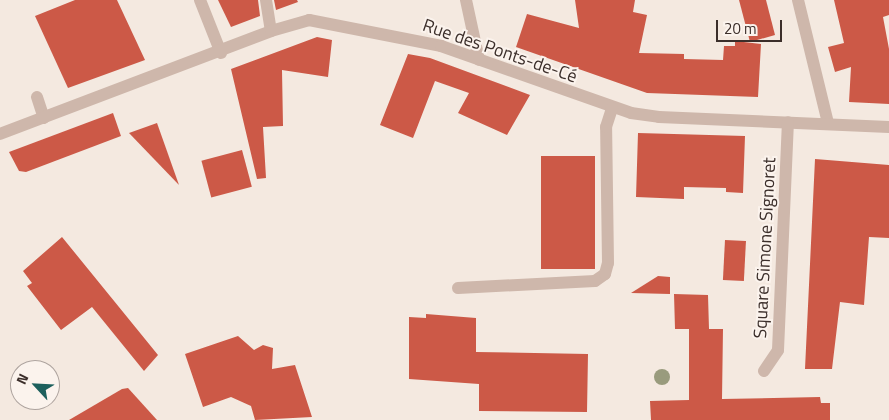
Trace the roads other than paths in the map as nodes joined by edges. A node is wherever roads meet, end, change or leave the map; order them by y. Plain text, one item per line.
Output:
1 (200, 0) edge
2 (266, 0) edge
3 (466, 0) edge
4 (798, 0) edge
5 (271, 31) junction
6 (221, 52) junction
7 (479, 60) junction
8 (36, 97) dead end
9 (612, 108) junction
10 (44, 118) junction
11 (788, 122) junction
12 (828, 123) junction
13 (889, 127) edge
14 (0, 134) edge
15 (458, 288) dead end
16 (764, 371) dead end

1 - 6 street
2 - 5 street
3 - 7 street
4 - 12 street
5 - 6 street, Rue des Ponts-de-Cé
5 - 7 street, Rue des Ponts-de-Cé
6 - 10 street, Rue des Ponts-de-Cé
7 - 9 street, Rue des Ponts-de-Cé
8 - 10 street
9 - 11 street, Rue des Ponts-de-Cé
9 - 15 street
10 - 14 street, Rue des Ponts-de-Cé
11 - 12 street, Rue des Ponts-de-Cé
11 - 16 street, Square Simone Signoret
12 - 13 street, Rue des Ponts-de-Cé

